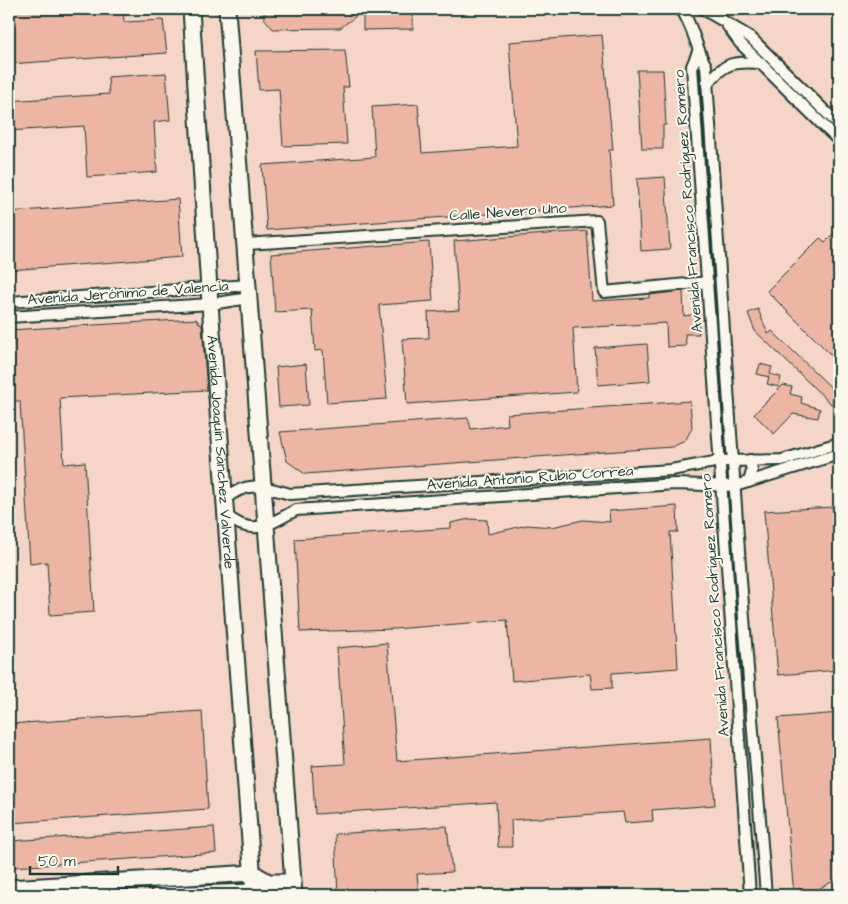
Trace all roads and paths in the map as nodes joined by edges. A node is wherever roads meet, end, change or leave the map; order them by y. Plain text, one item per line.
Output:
1 (191, 9) edge
2 (681, 9) edge
3 (703, 9) edge
4 (228, 12) edge
5 (723, 20) junction
6 (698, 52) junction
7 (760, 63) junction
8 (707, 85) junction
9 (839, 125) edge
10 (839, 141) edge
11 (246, 244) junction
12 (708, 282) junction
13 (209, 288) junction
14 (249, 292) junction
15 (9, 302) edge
16 (210, 304) junction
17 (9, 318) edge
18 (839, 443) edge
19 (820, 449) junction
20 (839, 454) edge
21 (733, 460) junction
22 (750, 460) junction
23 (822, 460) junction
24 (720, 461) junction
25 (700, 464) junction
26 (749, 482) junction
27 (702, 484) junction
28 (722, 485) junction
29 (264, 486) junction
30 (734, 486) junction
31 (226, 507) junction
32 (267, 525) junction
33 (250, 849) junction
34 (188, 876) junction
35 (256, 885) edge
36 (9, 888) edge
37 (294, 888) edge
38 (158, 895) edge
39 (750, 895) edge
40 (766, 895) edge

1 - 13 main road, Avenida Joaquín Sánchez Valverde
2 - 6 street
3 - 5 street
4 - 11 main road
5 - 7 street
5 - 9 street
6 - 8 street, Avenida Francisco Rodríguez Romero
6 - 12 street, Avenida Francisco Rodríguez Romero
7 - 8 street
7 - 10 street
8 - 21 street, Avenida Francisco Rodríguez Romero
11 - 12 street, Calle Nevero Uno
11 - 14 main road
12 - 24 street, Avenida Francisco Rodríguez Romero
13 - 14 street, Avenida Jerónimo de Valencia
13 - 15 street, Avenida Jerónimo de Valencia
13 - 16 main road, Avenida Joaquín Sánchez Valverde
14 - 16 street, Avenida Jerónimo de Valencia
14 - 29 main road
16 - 17 street, Avenida Jerónimo de Valencia
16 - 31 main road, Avenida Joaquín Sánchez Valverde
18 - 19 street, Avenida Antonio Rubio Correa
19 - 22 street, Avenida Antonio Rubio Correa
19 - 23 street
20 - 23 street, Avenida Antonio Rubio Correa
21 - 22 street, Avenida Antonio Rubio Correa
21 - 24 street, Avenida Antonio Rubio Correa
21 - 30 street, Avenida Francisco Rodríguez Romero
22 - 26 street
23 - 26 street, Avenida Antonio Rubio Correa
24 - 25 street, Avenida Antonio Rubio Correa
24 - 28 street, Avenida Francisco Rodríguez Romero
25 - 27 street, Avenida Francisco Rodríguez Romero
25 - 29 street, Avenida Antonio Rubio Correa
26 - 30 street, Avenida Antonio Rubio Correa
27 - 28 street, Avenida Antonio Rubio Correa
27 - 32 street, Avenida Antonio Rubio Correa
28 - 30 street, Avenida Antonio Rubio Correa
28 - 39 street, Avenida Francisco Rodríguez Romero
29 - 31 street, Avenida Antonio Rubio Correa
29 - 32 main road
30 - 40 street, Avenida Francisco Rodríguez Romero
31 - 32 street, Avenida Antonio Rubio Correa
31 - 33 main road, Avenida Joaquín Sánchez Valverde
32 - 37 main road
33 - 34 main road
33 - 35 main road, Avenida Joaquín Sánchez Valverde
34 - 35 main road
34 - 36 main road
35 - 37 main road
35 - 38 main road

